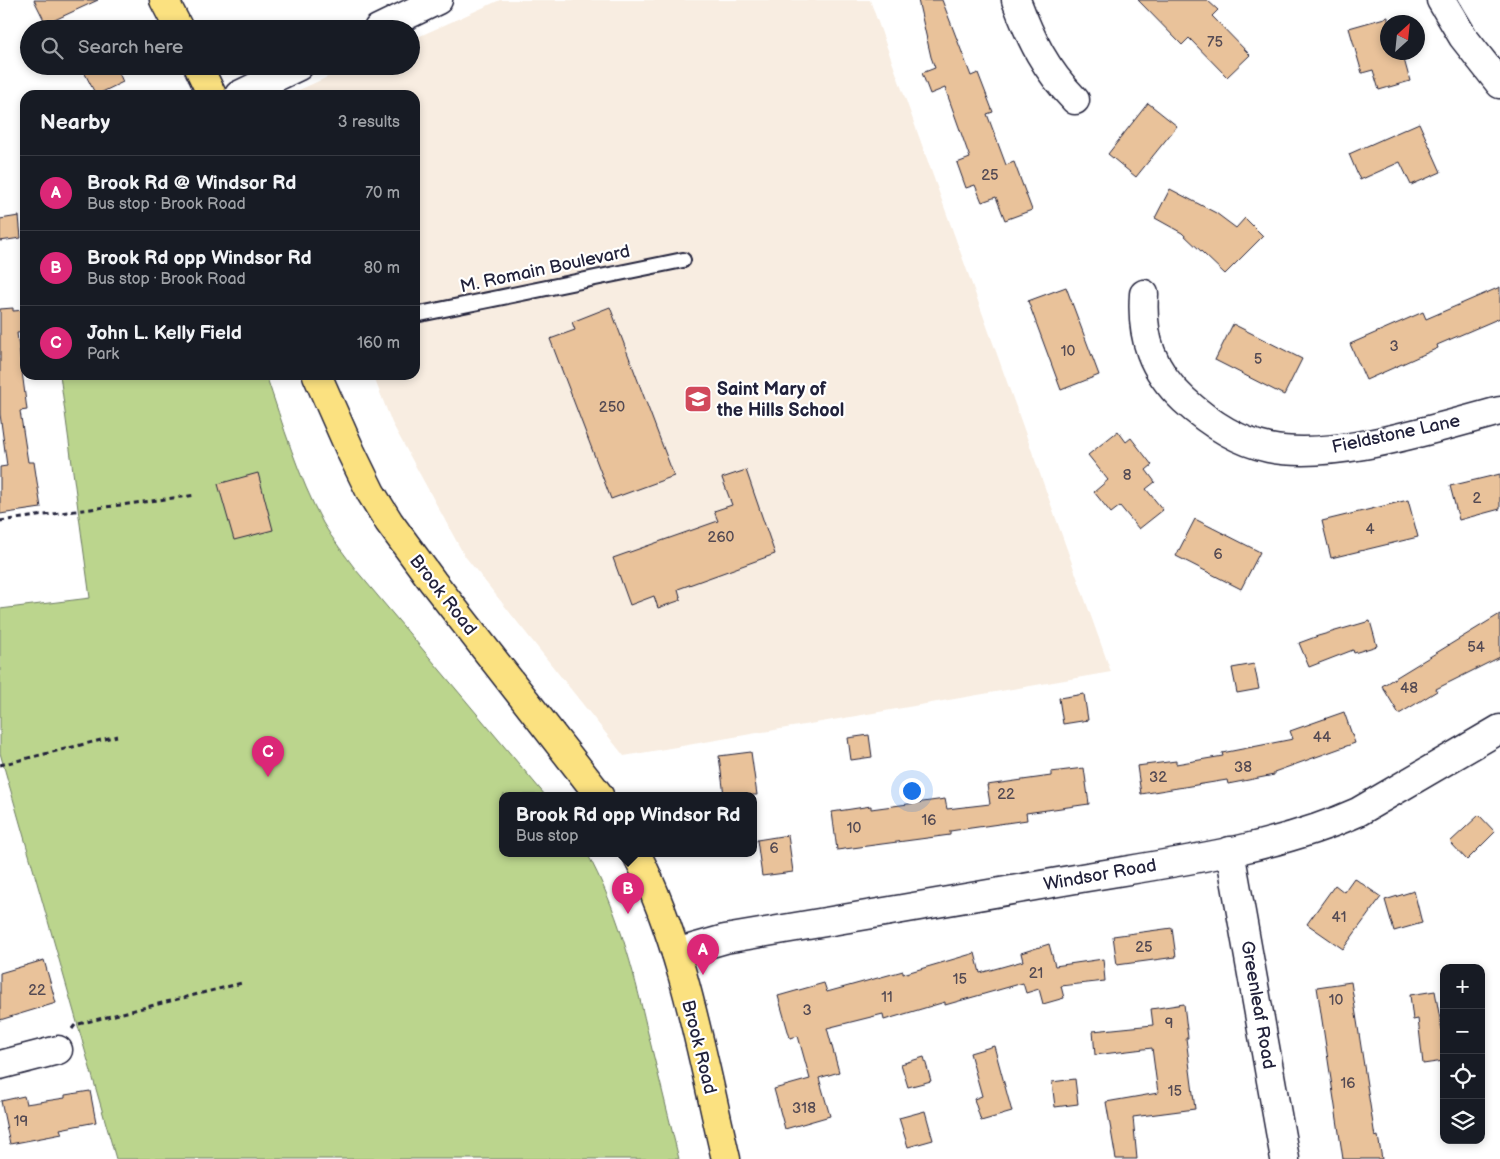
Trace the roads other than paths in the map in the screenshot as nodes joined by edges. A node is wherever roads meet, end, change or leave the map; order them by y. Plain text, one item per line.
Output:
1 (164, 0) edge
2 (438, 0) edge
3 (1016, 0) edge
4 (1441, 0) edge
5 (174, 20) edge
6 (397, 20) edge
7 (202, 75) edge
8 (280, 75) edge
9 (1500, 84) edge
10 (210, 90) edge
11 (249, 90) edge
12 (1075, 100) dead end
13 (683, 260) dead end
14 (1144, 294) dead end
15 (420, 314) edge
16 (319, 380) edge
17 (1500, 411) edge
18 (1500, 728) edge
19 (597, 792) edge
20 (1230, 851) junction
21 (638, 857) edge
22 (676, 954) junction
23 (58, 1050) road end
24 (0, 1064) edge
25 (726, 1159) edge
26 (1285, 1159) edge

1 - 5 main road
2 - 6 street
3 - 12 street
4 - 9 street
7 - 10 main road
8 - 11 street
13 - 15 lane, M. Romain Boulevard
14 - 17 street, Fieldstone Lane
16 - 19 main road, Brook Road
18 - 20 street, Windsor Road
20 - 22 street, Windsor Road
20 - 26 street, Greenleaf Road
21 - 22 main road, Brook Road
22 - 25 main road, Brook Road
23 - 24 street

